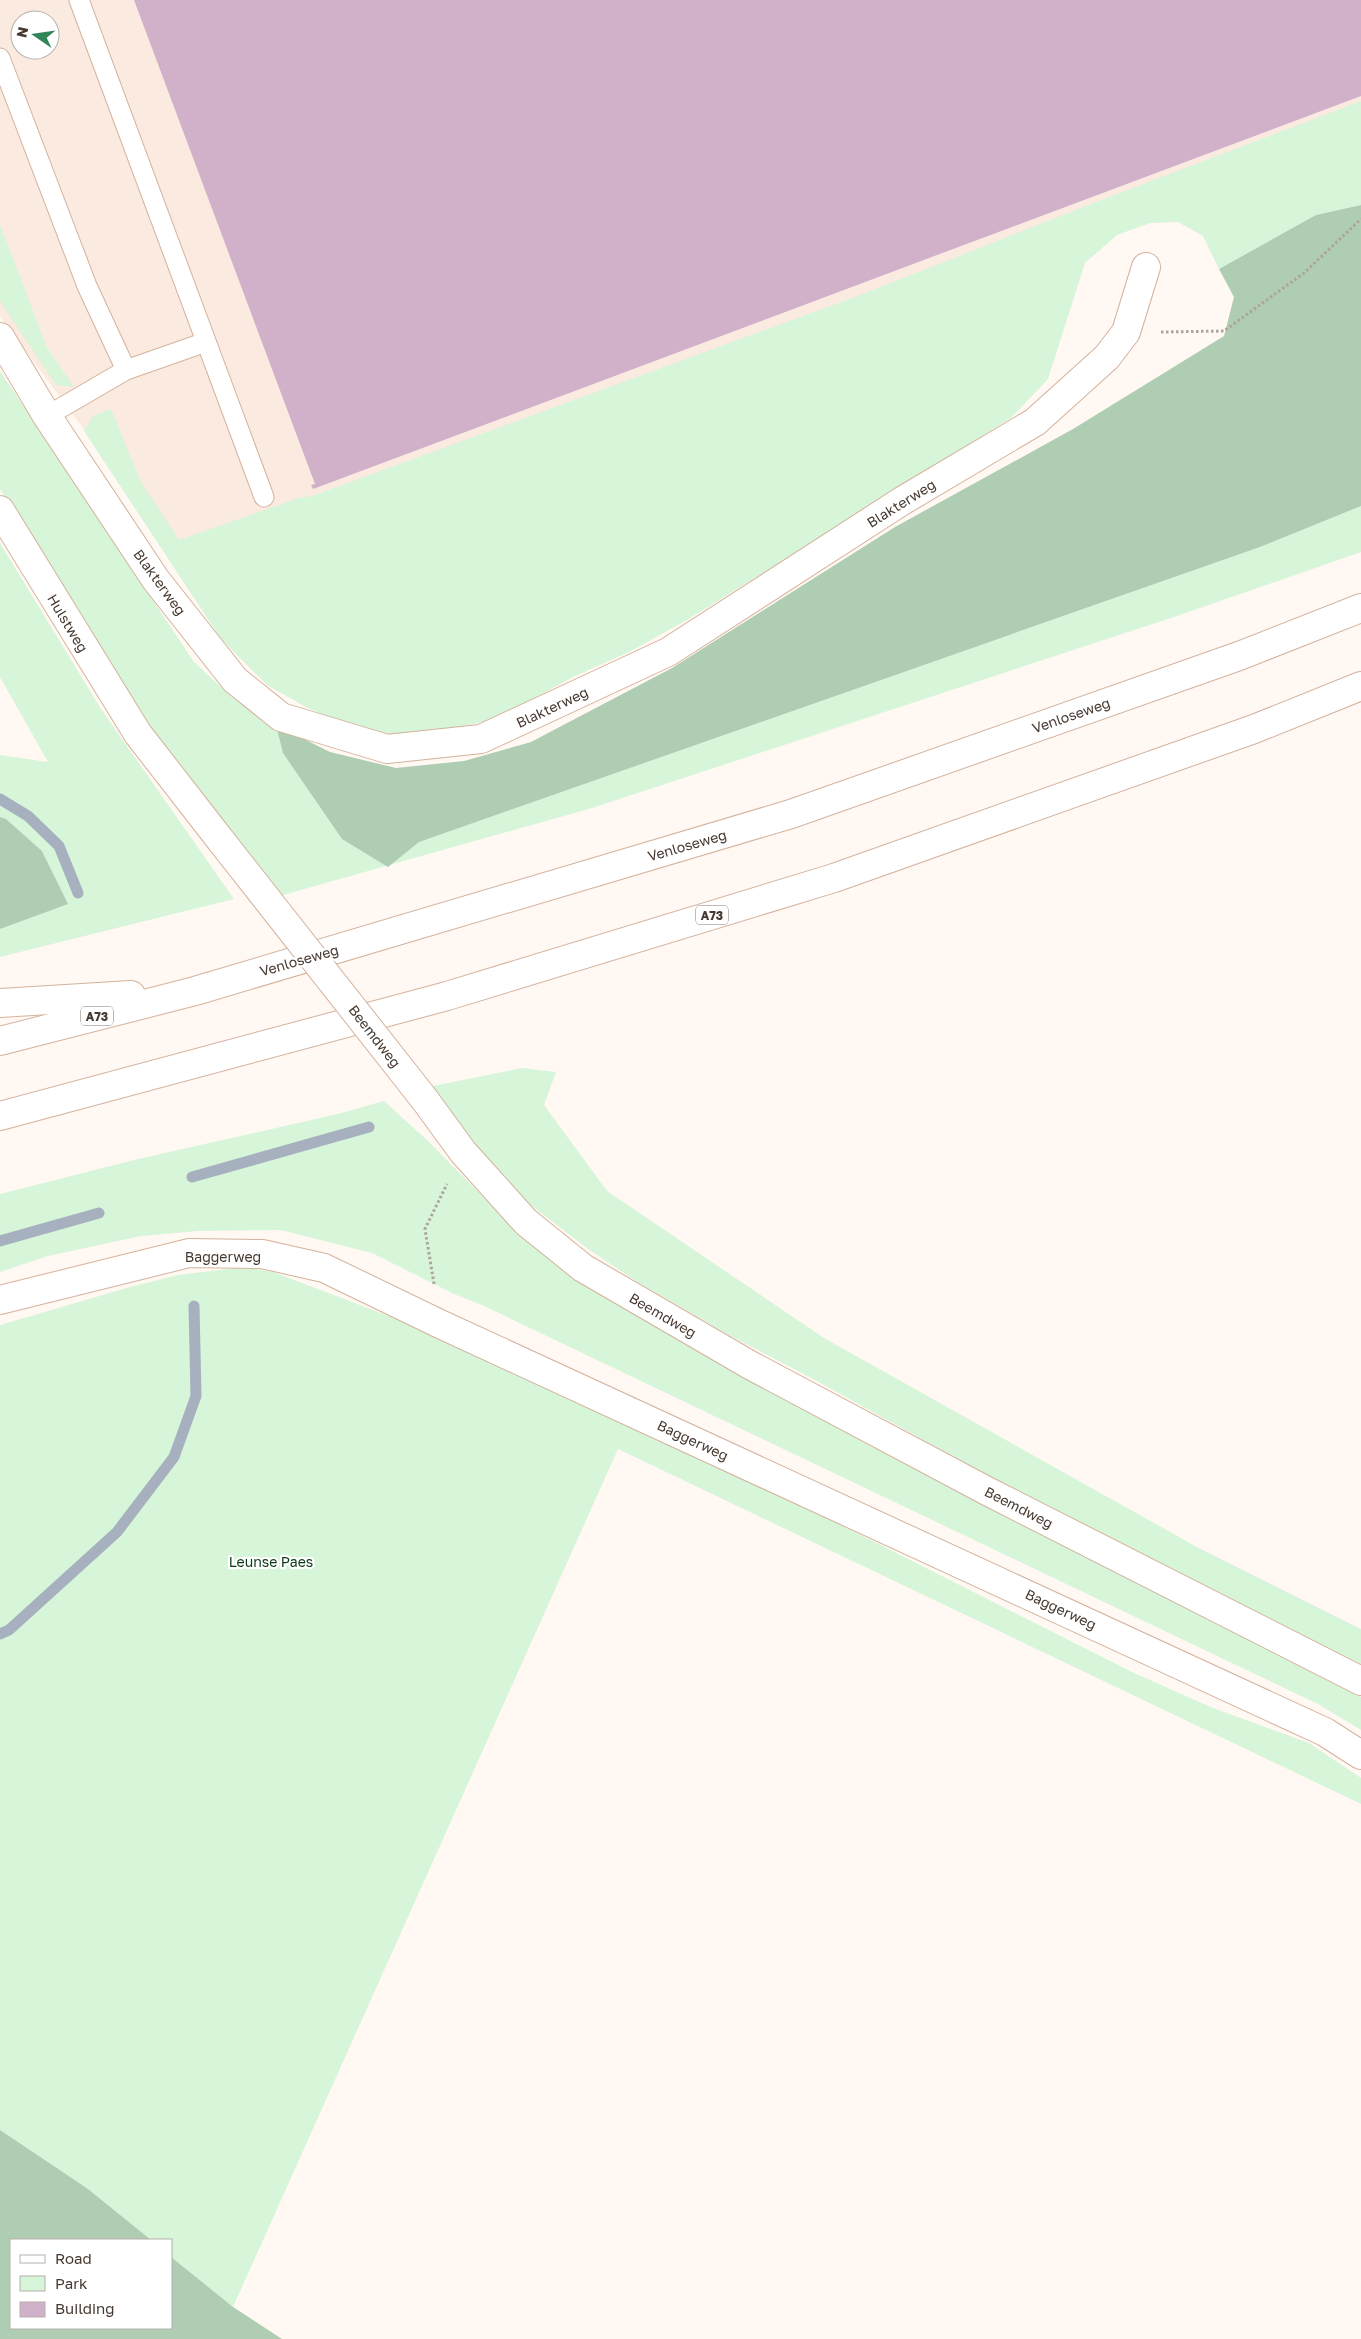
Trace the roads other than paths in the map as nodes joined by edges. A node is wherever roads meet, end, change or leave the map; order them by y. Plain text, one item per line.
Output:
1 (79, 0) edge
2 (0, 58) edge
3 (1146, 267) dead end
4 (0, 337) edge
5 (206, 342) junction
6 (126, 370) junction
7 (47, 416) junction
8 (264, 497) dead end
9 (0, 510) edge
10 (1361, 608) edge
11 (1361, 686) edge
12 (138, 734) joint
13 (195, 991) junction
14 (0, 1003) edge
15 (0, 1042) edge
16 (51, 1103) junction
17 (0, 1116) edge
18 (0, 1123) edge
19 (0, 1300) edge
20 (1361, 1681) edge
21 (1361, 1755) edge

1 - 5 lane
2 - 6 lane
3 - 7 main road, Blakterweg
4 - 7 main road, Blakterweg
5 - 6 lane
5 - 8 lane
6 - 7 lane
9 - 12 main road, Hulstweg
10 - 13 main road, Venloseweg / A73
11 - 16 main road, A73
12 - 20 main road, Beemdweg, bridge
13 - 14 main road, A73
13 - 15 main road, Venloseweg / A73
16 - 17 main road, A73
16 - 18 main road, A73
19 - 21 main road, Baggerweg

